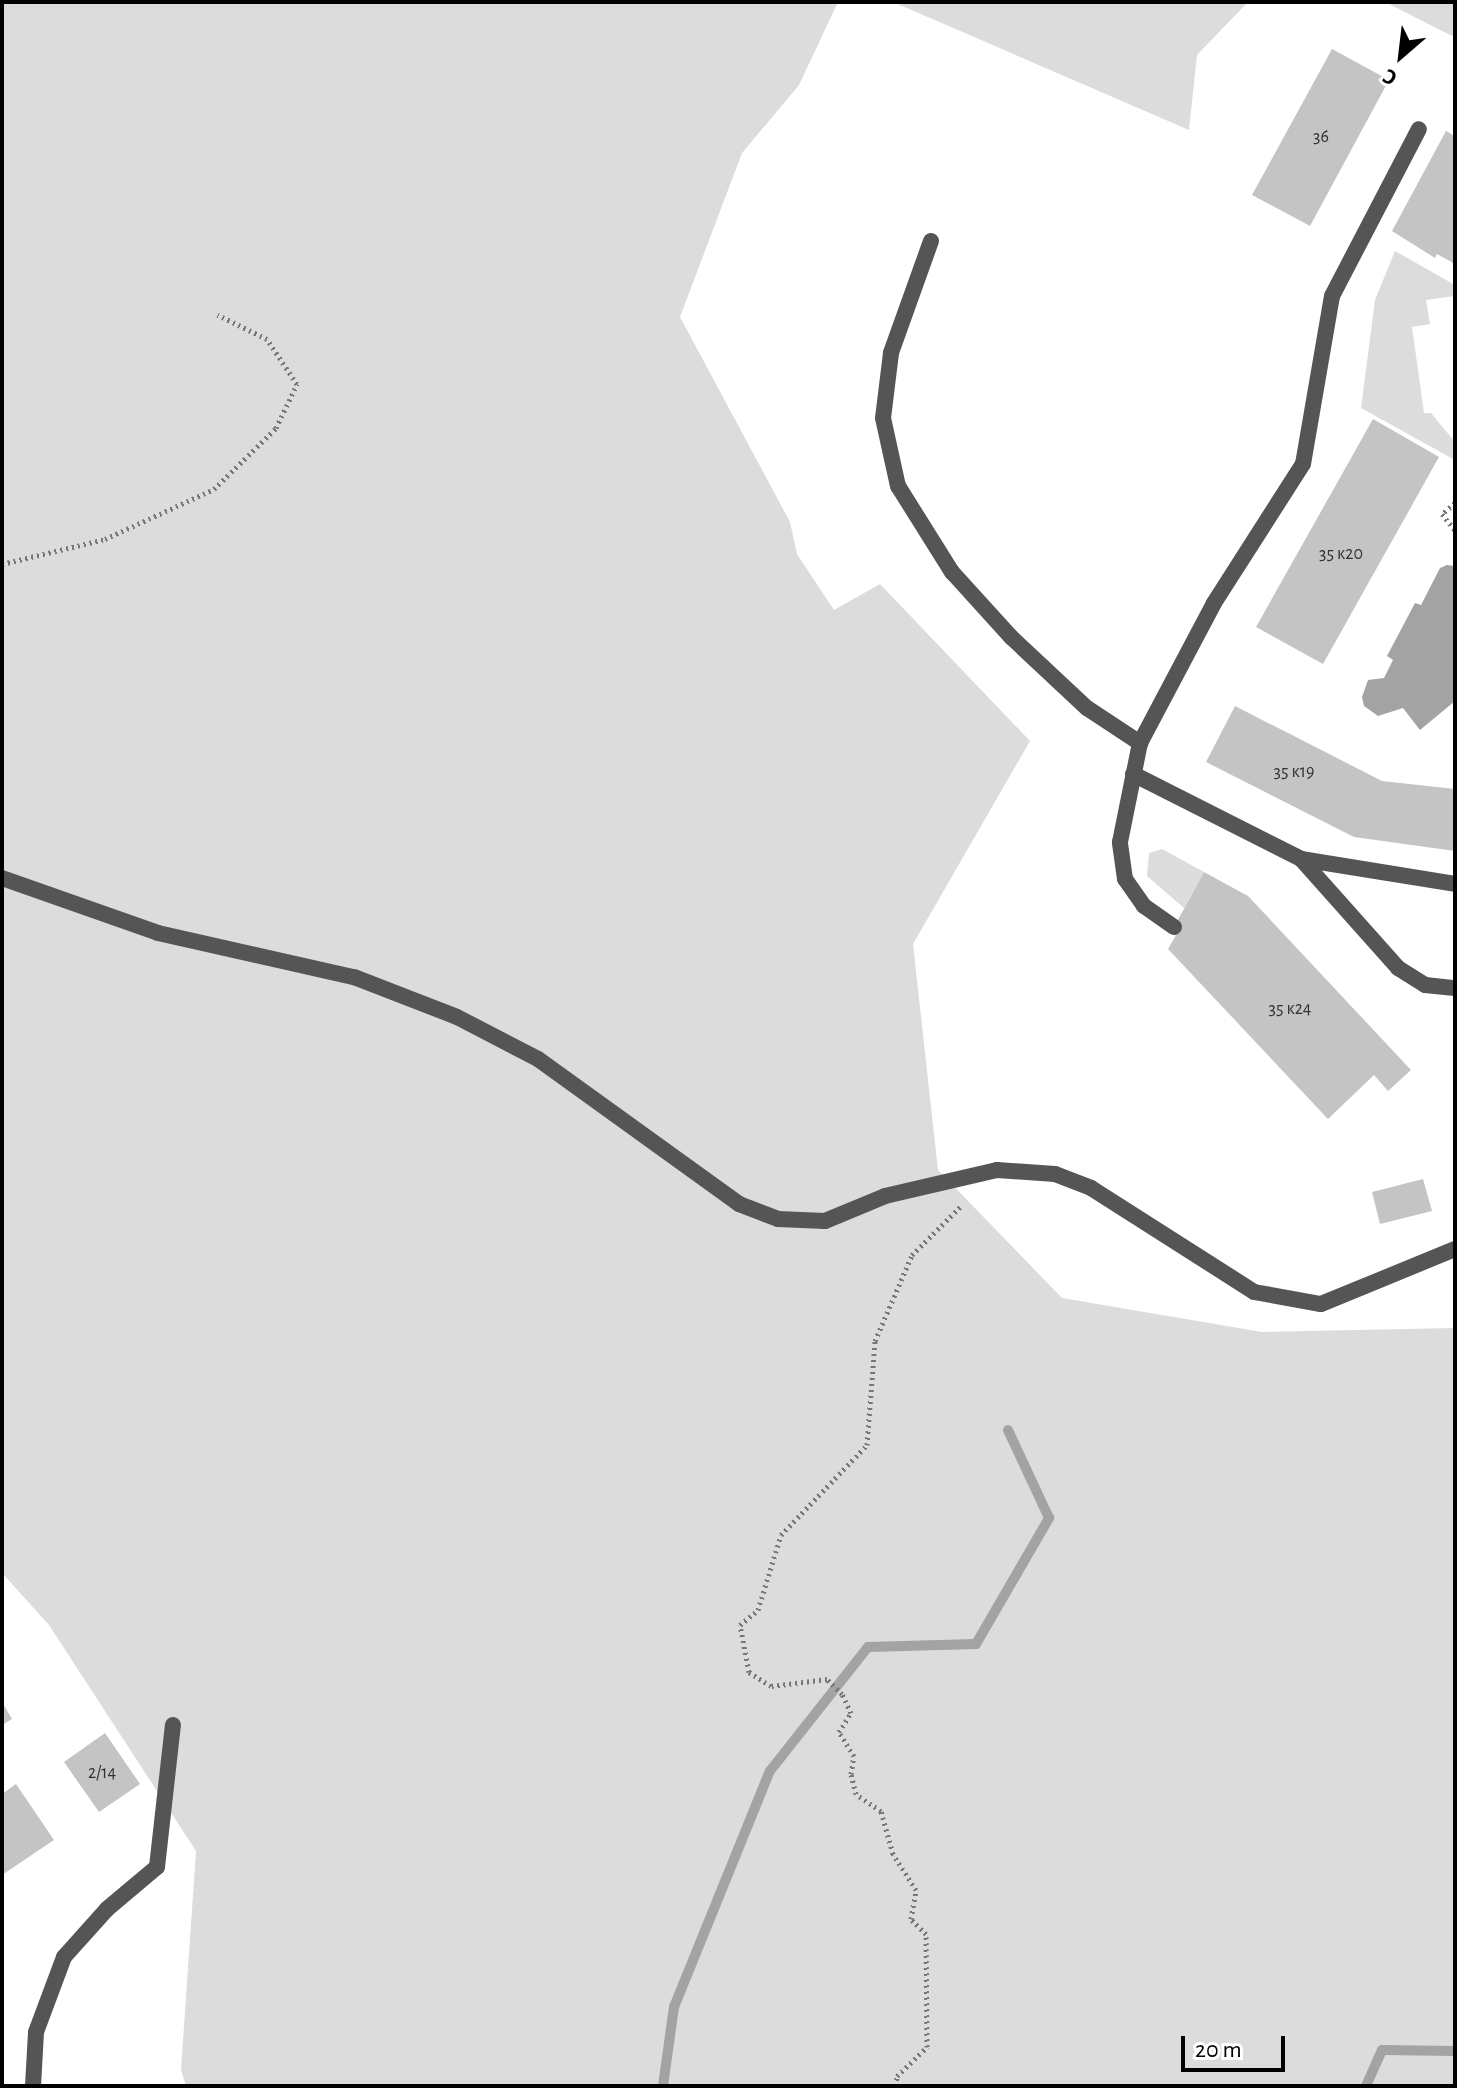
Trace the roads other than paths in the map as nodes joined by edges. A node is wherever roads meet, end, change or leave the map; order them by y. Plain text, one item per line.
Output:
1 (1419, 129) dead end
2 (931, 241) dead end
3 (1140, 743) junction
4 (1133, 774) junction
5 (1301, 859) junction
6 (2, 878) edge
7 (1455, 884) edge
8 (1174, 927) dead end
9 (1455, 988) edge
10 (1455, 1249) edge
11 (173, 1725) dead end
12 (33, 2086) edge

1 - 3 street
2 - 3 street
3 - 4 street
4 - 5 street
4 - 8 street
5 - 7 street
5 - 9 street
6 - 10 street
11 - 12 street

